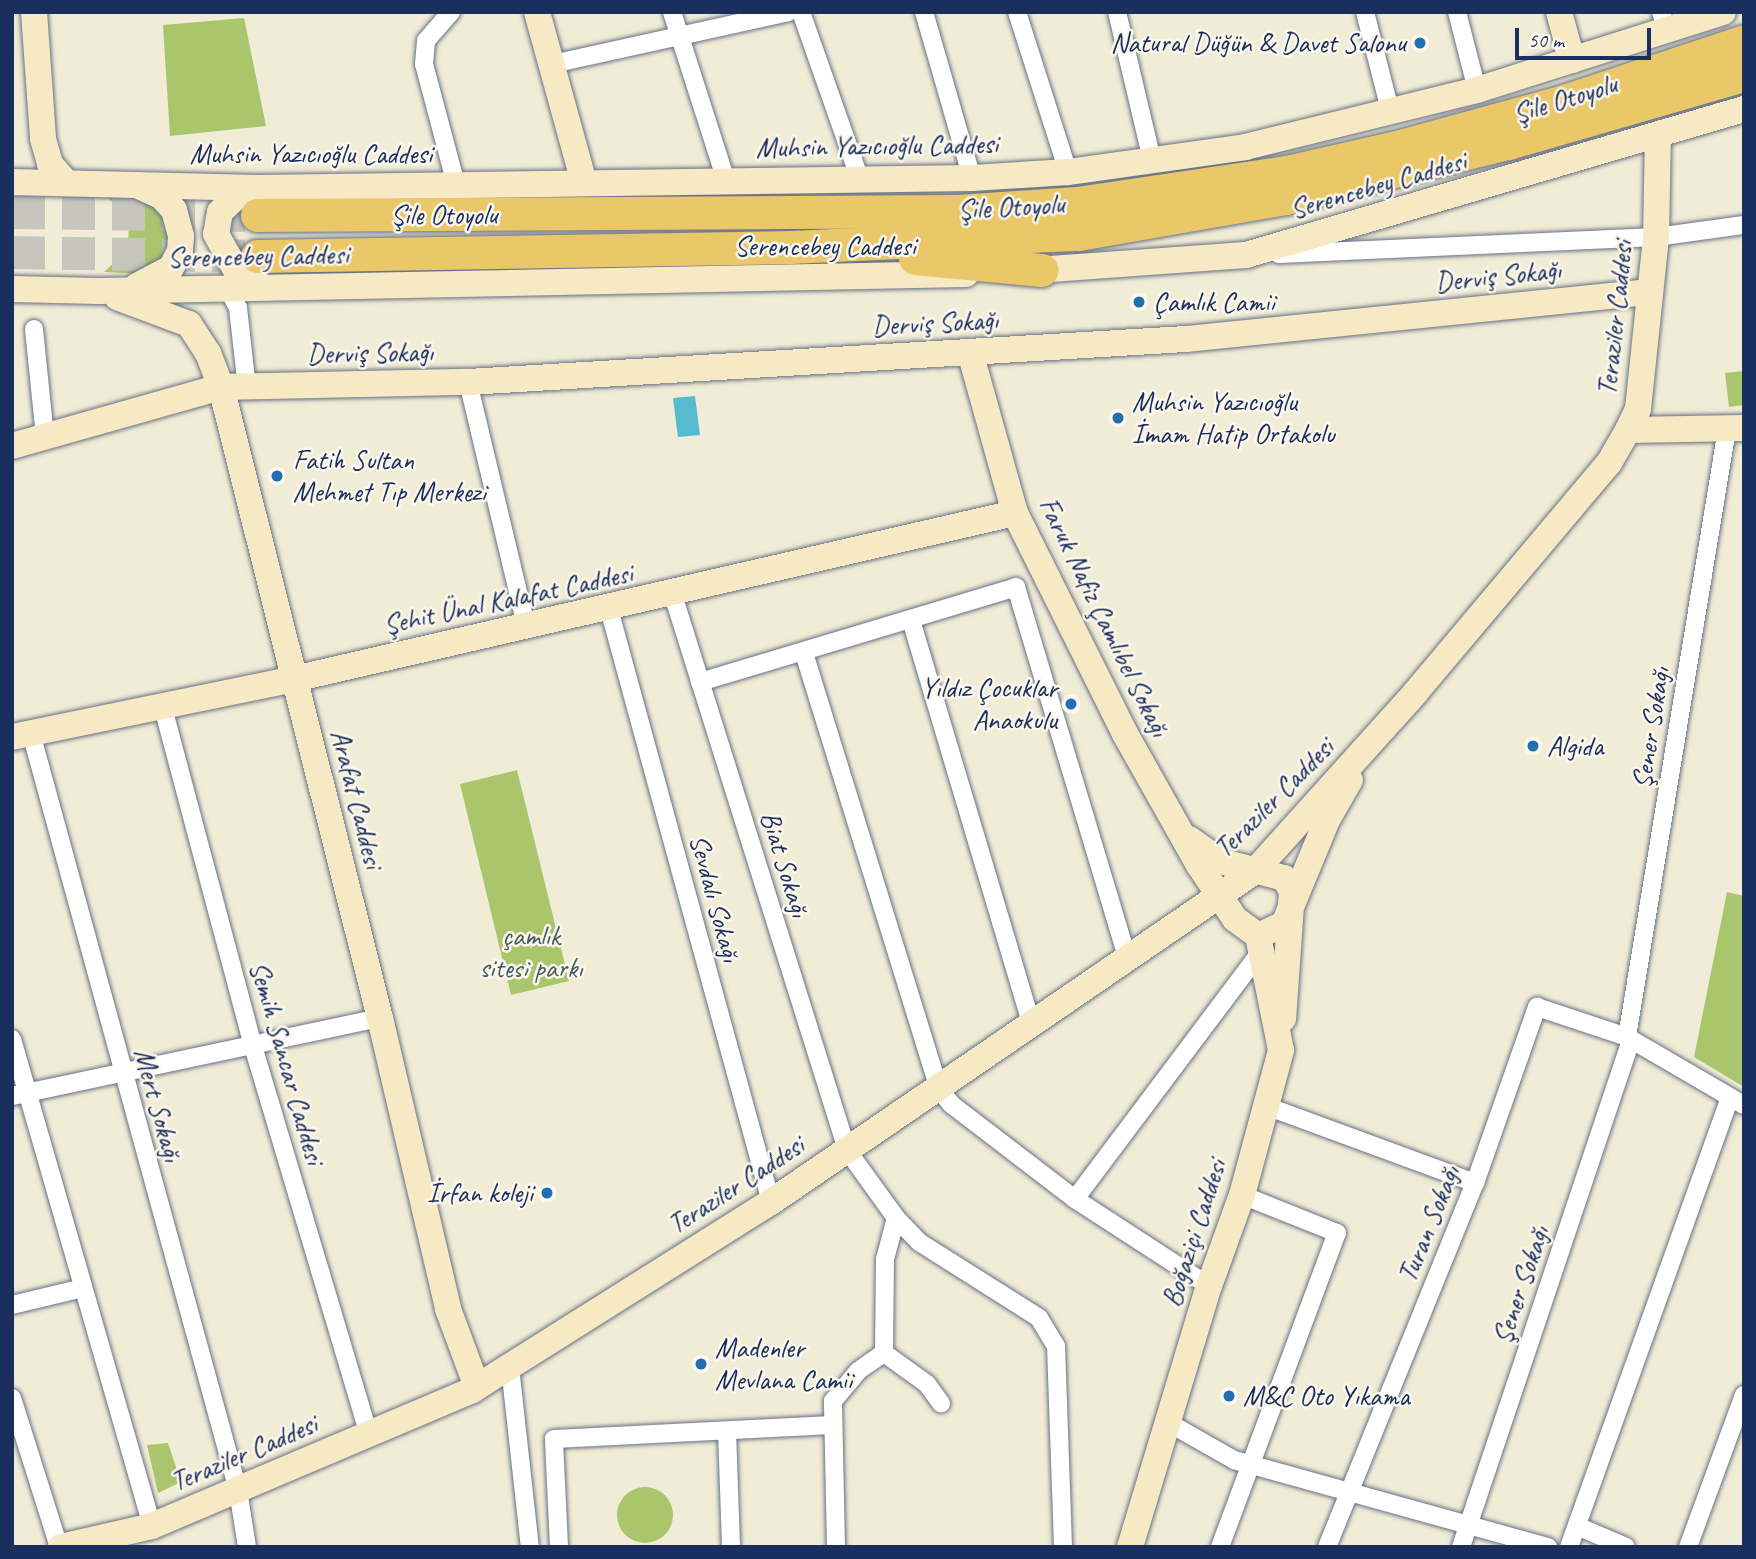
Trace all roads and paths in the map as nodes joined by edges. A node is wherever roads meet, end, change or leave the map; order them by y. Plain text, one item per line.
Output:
1 (34, 12) edge
2 (451, 12) edge
3 (537, 12) edge
4 (673, 12) edge
5 (788, 12) edge
6 (802, 12) edge
7 (925, 12) edge
8 (1017, 12) edge
9 (1117, 12) edge
10 (1365, 12) edge
11 (1457, 12) edge
12 (1559, 12) edge
13 (1723, 12) edge
14 (1664, 21) edge
15 (679, 34) junction
16 (1744, 41) edge
17 (1572, 60) junction
18 (552, 64) junction
19 (1744, 75) edge
20 (1477, 90) junction
21 (1390, 110) junction
22 (1744, 110) edge
23 (1658, 137) junction
24 (1152, 160) junction
25 (1068, 172) junction
26 (972, 178) junction
27 (726, 180) junction
28 (860, 180) junction
29 (65, 181) junction
30 (12, 182) edge
31 (584, 183) junction
32 (456, 184) junction
33 (137, 186) junction
34 (257, 201) junction
35 (1744, 225) edge
36 (1656, 237) junction
37 (790, 247) junction
38 (1246, 255) junction
39 (1041, 270) junction
40 (259, 271) junction
41 (227, 287) junction
42 (12, 289) edge
43 (110, 291) junction
44 (1650, 292) junction
45 (34, 329) dead end
46 (970, 352) junction
47 (468, 382) junction
48 (234, 387) junction
49 (1735, 428) edge
50 (1628, 430) junction
51 (45, 437) junction
52 (12, 446) edge
53 (1015, 513) junction
54 (673, 595) junction
55 (609, 609) junction
56 (911, 620) junction
57 (526, 626) junction
58 (804, 653) junction
59 (294, 679) junction
60 (700, 682) junction
61 (162, 704) junction
62 (21, 735) edge
63 (1368, 748) junction
64 (1181, 834) junction
65 (1255, 871) junction
66 (1220, 894) junction
67 (1293, 906) junction
68 (1259, 943) junction
69 (1127, 958) junction
70 (380, 1018) junction
71 (1032, 1025) junction
72 (12, 1039) edge
73 (1629, 1039) junction
74 (253, 1046) junction
75 (1281, 1050) junction
76 (122, 1072) junction
77 (939, 1089) junction
78 (20, 1094) edge
79 (1737, 1101) edge
80 (1266, 1106) junction
81 (847, 1150) junction
82 (1475, 1183) junction
83 (1242, 1195) junction
84 (1075, 1199) junction
85 (771, 1202) junction
86 (895, 1218) junction
87 (1209, 1286) junction
88 (83, 1289) junction
89 (12, 1305) edge
90 (884, 1353) junction
91 (510, 1367) junction
92 (477, 1387) junction
93 (1744, 1395) edge
94 (12, 1398) edge
95 (941, 1403) dead end
96 (1169, 1423) junction
97 (833, 1425) junction
98 (727, 1431) junction
99 (369, 1434) junction
100 (1251, 1464) junction
101 (238, 1490) junction
102 (1348, 1490) junction
103 (1469, 1522) junction
104 (152, 1526) junction
105 (1577, 1526) junction
106 (60, 1547) edge
107 (247, 1547) edge
108 (530, 1547) edge
109 (558, 1547) edge
110 (731, 1547) edge
111 (836, 1547) edge
112 (1063, 1547) edge
113 (1130, 1547) edge
114 (1220, 1547) edge
115 (1327, 1547) edge
116 (1461, 1547) edge
117 (1548, 1547) edge
118 (1569, 1547) edge
119 (1626, 1547) edge
120 (1688, 1547) edge

1 - 29 main road
2 - 32 street
3 - 18 main road
4 - 15 street
5 - 15 street
6 - 28 street
7 - 26 street
8 - 25 street
9 - 24 street
10 - 21 street
11 - 20 street
12 - 17 main road
13 - 14 main road, Muhsin Yazıcıoğlu Caddesi
14 - 17 main road, Muhsin Yazıcıoğlu Caddesi
15 - 18 street
15 - 27 street
16 - 34 highway, Şile Otoyolu
17 - 20 main road, Muhsin Yazıcıoğlu Caddesi
18 - 31 main road
19 - 37 highway, Şile Otoyolu
20 - 21 main road, Muhsin Yazıcıoğlu Caddesi
21 - 24 main road, Muhsin Yazıcıoğlu Caddesi
22 - 23 main road, Serencebey Caddesi
23 - 36 main road, Teraziler Caddesi
23 - 38 main road, Serencebey Caddesi
24 - 25 main road, Muhsin Yazıcıoğlu Caddesi
25 - 26 main road, Muhsin Yazıcıoğlu Caddesi
26 - 28 main road, Muhsin Yazıcıoğlu Caddesi
27 - 28 main road, Muhsin Yazıcıoğlu Caddesi
27 - 31 main road, Muhsin Yazıcıoğlu Caddesi
29 - 30 main road, Muhsin Yazıcıoğlu Caddesi
29 - 33 main road, Muhsin Yazıcıoğlu Caddesi
31 - 32 main road, Muhsin Yazıcıoğlu Caddesi
32 - 34 main road, Muhsin Yazıcıoğlu Caddesi
33 - 34 main road, Muhsin Yazıcıoğlu Caddesi
33 - 43 main road
34 - 40 main road
35 - 36 street
36 - 38 street
36 - 44 main road, Teraziler Caddesi
37 - 39 highway
37 - 40 highway, Şile Otoyolu
38 - 39 main road, Serencebey Caddesi
39 - 40 main road, Serencebey Caddesi
40 - 41 main road, Serencebey Caddesi
41 - 43 main road, Serencebey Caddesi
41 - 48 street
42 - 43 main road, Serencebey Caddesi
43 - 48 main road, Arafat Caddesi
44 - 46 main road, Derviş Sokağı
44 - 50 main road, Teraziler Caddesi
45 - 51 street
46 - 47 main road, Derviş Sokağı
46 - 53 main road, Faruk Nafiz Çamlıbel Sokağı
47 - 48 main road, Derviş Sokağı
47 - 57 street
48 - 51 main road, Derviş Sokağı
48 - 59 main road, Arafat Caddesi
49 - 50 main road
49 - 73 street, Şener Sokağı
50 - 63 main road, Teraziler Caddesi
51 - 52 main road, Derviş Sokağı
53 - 54 main road, Şehit Ünal Kalafat Caddesi
53 - 64 main road, Faruk Nafiz Çamlıbel Sokağı
54 - 55 main road, Şehit Ünal Kalafat Caddesi
54 - 60 street, Biat Sokağı
55 - 57 main road, Şehit Ünal Kalafat Caddesi
55 - 85 street, Sevdalı Sokağı
56 - 58 street
56 - 69 street
56 - 71 street
57 - 59 main road, Şehit Ünal Kalafat Caddesi
58 - 60 street
58 - 77 street
59 - 61 main road, Şehit Ünal Kalafat Caddesi
59 - 70 main road, Arafat Caddesi
60 - 81 street, Biat Sokağı
61 - 62 main road, Şehit Ünal Kalafat Caddesi
61 - 74 street, Semih Sancar Caddesi
62 - 76 street, Mert Sokağı
63 - 65 main road, Teraziler Caddesi
63 - 67 main road, Teraziler Caddesi
64 - 65 main road
64 - 66 main road, Faruk Nafiz Çamlıbel Sokağı
65 - 66 main road, Teraziler Caddesi
65 - 67 main road
66 - 68 main road
66 - 69 main road, Teraziler Caddesi
67 - 68 main road
67 - 75 main road
68 - 75 main road, Boğaziçi Caddesi
68 - 84 street
69 - 71 main road, Teraziler Caddesi
70 - 74 street
70 - 92 main road, Arafat Caddesi
71 - 77 main road, Teraziler Caddesi
72 - 78 street
73 - 79 street
73 - 82 street, Turan Sokağı
73 - 103 street, Şener Sokağı
74 - 76 street
74 - 99 street, Semih Sancar Caddesi
75 - 80 main road, Boğaziçi Caddesi
76 - 78 street
76 - 101 street, Mert Sokağı
77 - 81 main road, Teraziler Caddesi
77 - 84 street
78 - 88 street
79 - 105 street
80 - 82 street
80 - 83 main road, Boğaziçi Caddesi
81 - 85 main road, Teraziler Caddesi
81 - 86 street, Biat Sokağı
82 - 102 street, Turan Sokağı
83 - 87 main road, Boğaziçi Caddesi
83 - 100 street
84 - 87 street
85 - 91 main road, Teraziler Caddesi
86 - 90 street
86 - 112 street, Biat Sokağı
87 - 96 main road, Boğaziçi Caddesi
88 - 89 street
88 - 104 street
90 - 95 street
90 - 97 street
91 - 92 main road, Teraziler Caddesi
91 - 108 street
92 - 99 main road, Teraziler Caddesi
93 - 120 street
94 - 106 street
96 - 100 street
96 - 113 main road, Boğaziçi Caddesi
97 - 98 street
97 - 111 street
98 - 109 street
98 - 110 street
99 - 101 main road, Teraziler Caddesi
100 - 102 street
100 - 114 street
101 - 104 main road, Teraziler Caddesi
101 - 107 street, Mert Sokağı
102 - 103 street
102 - 115 street, Turan Sokağı
103 - 116 street, Şener Sokağı
103 - 117 street
104 - 106 main road, Teraziler Caddesi
105 - 118 street
105 - 119 street

